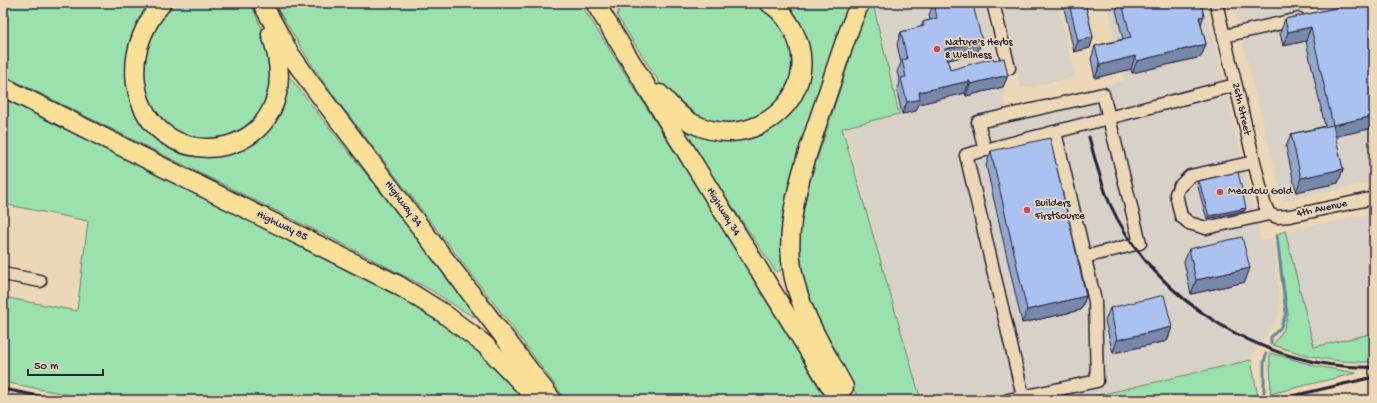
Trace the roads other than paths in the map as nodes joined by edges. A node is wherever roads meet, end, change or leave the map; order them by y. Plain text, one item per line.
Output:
1 (162, 3) edge
2 (261, 3) edge
3 (770, 3) edge
4 (860, 3) edge
5 (993, 3) edge
6 (1216, 3) edge
7 (598, 9) edge
8 (1313, 15) edge
9 (1224, 36) junction
10 (1009, 68) dead end
11 (1235, 85) junction
12 (3, 87) edge
13 (1109, 118) junction
14 (1055, 132) junction
15 (985, 150) junction
16 (1254, 162) junction
17 (1374, 198) edge
18 (1269, 214) junction
19 (1084, 257) junction
20 (3, 274) edge
21 (40, 281) dead end
22 (1023, 396) junction
23 (538, 400) edge
24 (552, 400) edge
25 (839, 400) edge
26 (851, 400) edge
27 (1008, 400) edge

1 - 2 highway
2 - 24 highway, Highway 34
3 - 7 highway
4 - 26 highway
5 - 10 street
6 - 9 street, 26th Street
7 - 25 highway, Highway 34
8 - 9 street
9 - 11 street, 26th Street
11 - 13 street
11 - 16 street, 26th Street
12 - 23 highway, Highway 85
13 - 14 street
13 - 15 street
13 - 19 street
14 - 15 street
14 - 19 street
15 - 22 street
16 - 18 street, 26th Street
16 - 18 street, 4th Avenue
17 - 18 street, 4th Avenue
19 - 22 street
20 - 21 street
22 - 27 street

